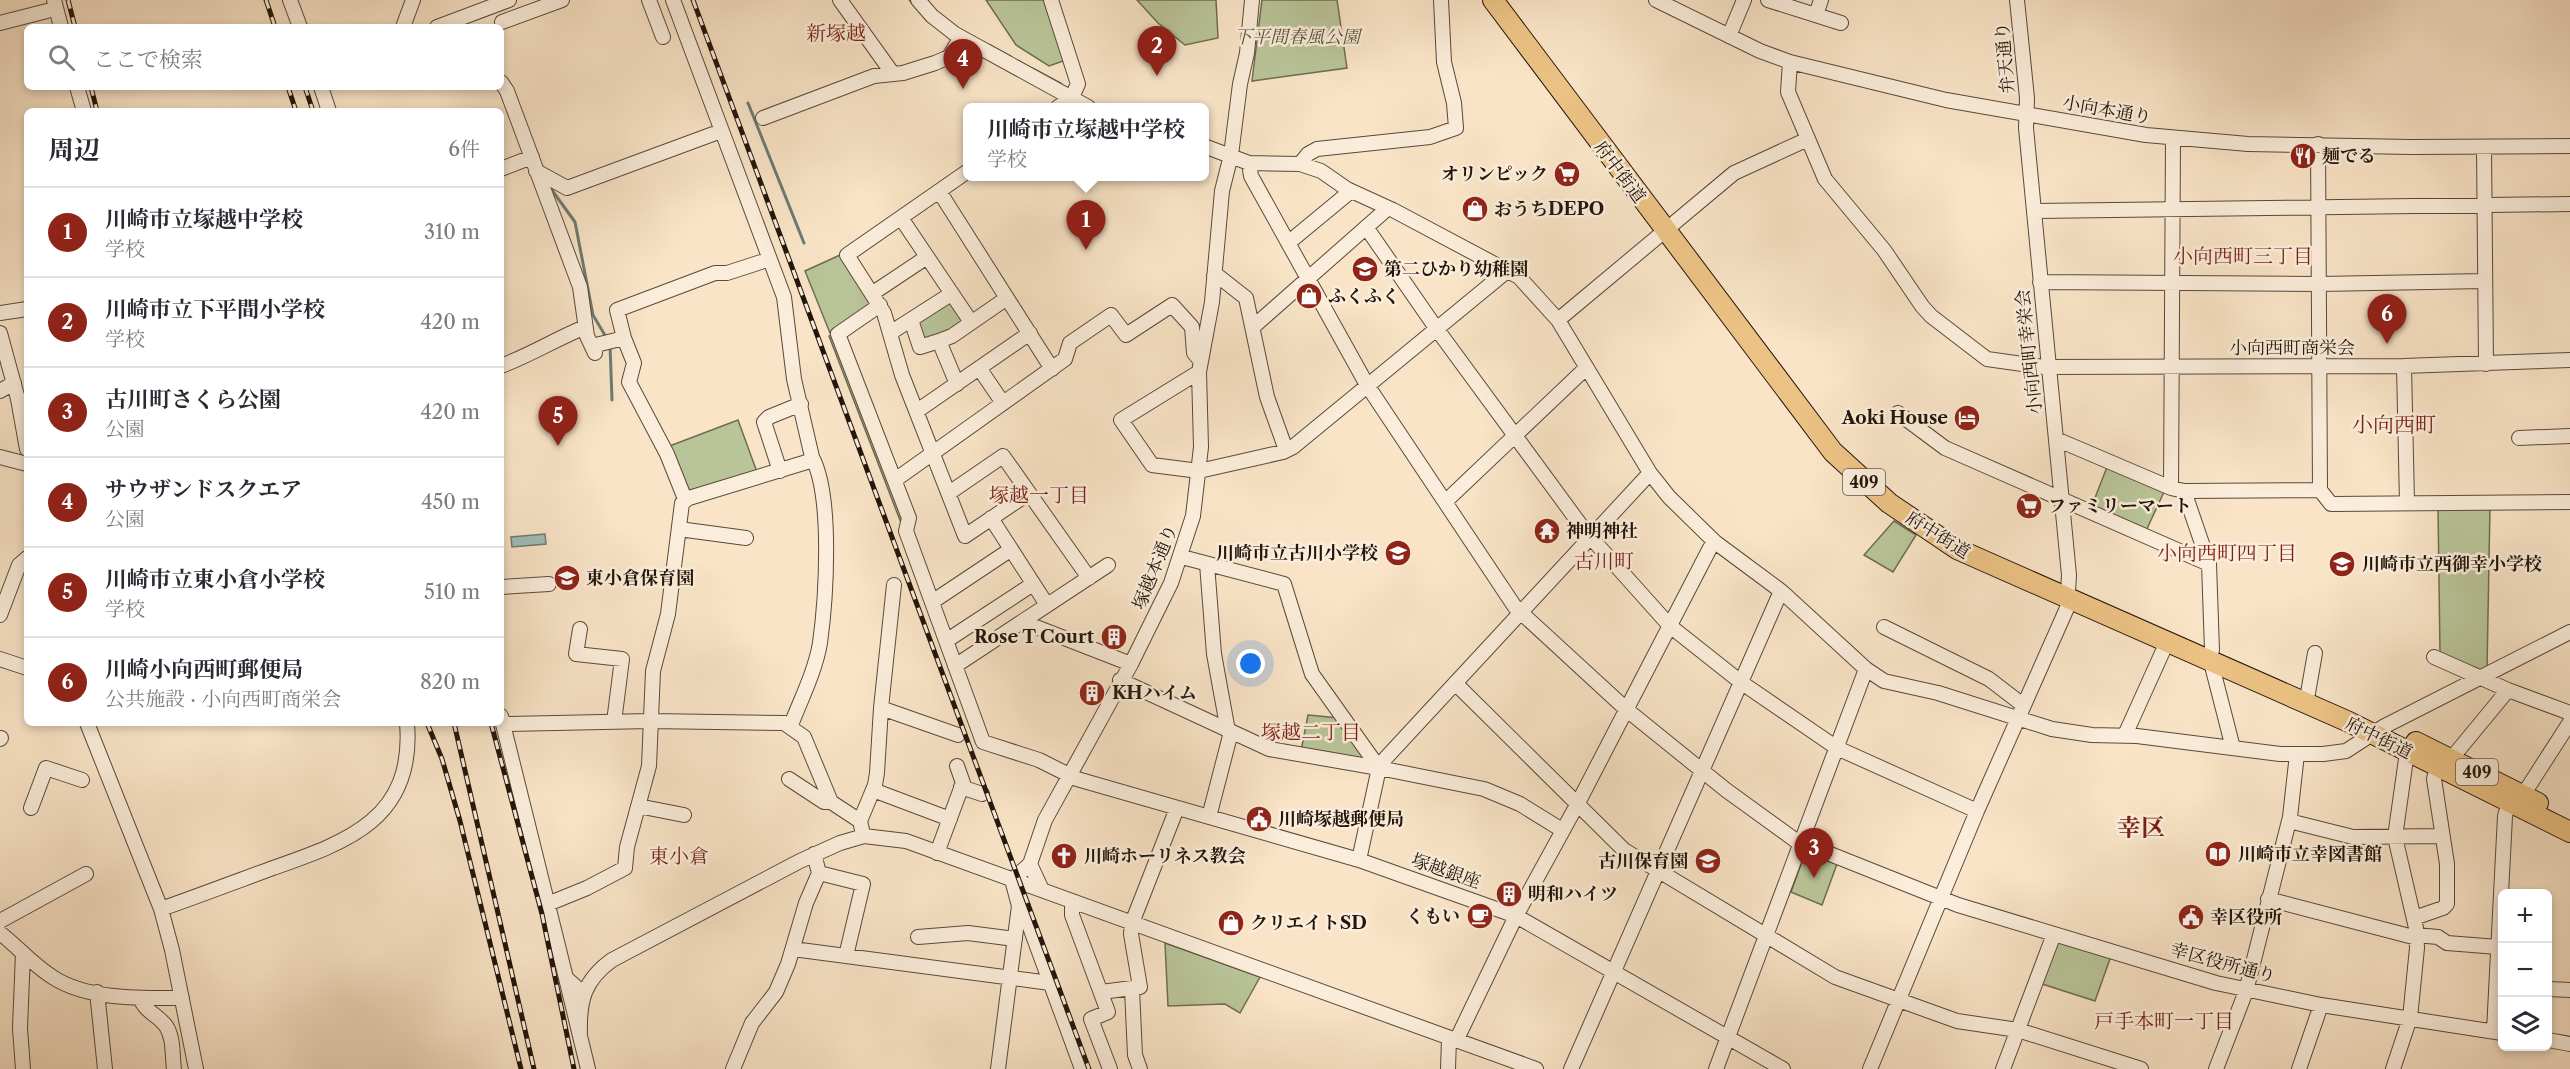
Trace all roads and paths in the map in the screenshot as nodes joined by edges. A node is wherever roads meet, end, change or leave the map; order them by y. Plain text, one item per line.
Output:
1 (290, 0) edge
2 (414, 0) edge
3 (509, 0) edge
4 (562, 0) edge
5 (649, 0) edge
6 (673, 0) edge
7 (840, 0) edge
8 (918, 0) edge
9 (1052, 0) edge
10 (1252, 0) edge
11 (1441, 0) edge
12 (1493, 0) edge
13 (1506, 0) edge
14 (1656, 0) edge
15 (1744, 0) edge
16 (1768, 0) edge
17 (1821, 0) edge
18 (2017, 0) edge
19 (50, 6) edge
20 (1816, 15) junction
21 (502, 22) dead end
22 (0, 23) edge
23 (59, 24) edge
24 (299, 24) edge
25 (404, 24) edge
26 (445, 24) edge
27 (1841, 24) dead end
28 (1729, 36) junction
29 (663, 37) dead end
30 (956, 45) dead end
31 (1790, 62) junction
32 (893, 74) junction
33 (504, 89) edge
34 (78, 90) edge
35 (322, 90) edge
36 (1071, 99) junction
37 (1066, 103) edge
38 (1079, 103) edge
39 (83, 108) edge
40 (328, 108) edge
41 (2026, 114) junction
42 (763, 118) dead end
43 (713, 134) dead end
44 (1808, 139) junction
45 (2173, 139) junction
46 (2318, 144) junction
47 (2570, 146) edge
48 (2484, 147) junction
49 (1209, 148) edge
50 (1231, 155) junction
51 (532, 157) junction
52 (1249, 163) junction
53 (1300, 164) junction
54 (504, 167) edge
55 (536, 171) junction
56 (963, 174) edge
57 (939, 191) junction
58 (1351, 191) junction
59 (2570, 204) edge
60 (2484, 205) junction
61 (1388, 208) junction
62 (2318, 208) junction
63 (2172, 209) junction
64 (2035, 211) junction
65 (901, 218) junction
66 (1366, 227) junction
67 (1670, 228) junction
68 (1288, 243) junction
69 (927, 257) junction
70 (761, 262) dead end
71 (1507, 271) junction
72 (1214, 276) junction
73 (1307, 278) junction
74 (2485, 281) junction
75 (2040, 282) junction
76 (2172, 283) junction
77 (2319, 284) junction
78 (951, 294) junction
79 (1007, 298) junction
80 (877, 299) junction
81 (24, 309) edge
82 (0, 313) edge
83 (911, 320) junction
84 (1558, 320) junction
85 (970, 322) junction
86 (585, 327) junction
87 (1253, 327) junction
88 (1436, 328) junction
89 (0, 333) edge
90 (890, 333) junction
91 (1030, 333) junction
92 (939, 341) junction
93 (605, 344) junction
94 (2570, 360) edge
95 (2486, 364) junction
96 (504, 365) edge
97 (2320, 365) junction
98 (2049, 366) junction
99 (2172, 366) junction
100 (2404, 366) junction
101 (1199, 367) junction
102 (979, 368) junction
103 (1586, 368) junction
104 (1052, 369) junction
105 (14, 383) junction
106 (957, 384) junction
107 (1367, 385) junction
108 (0, 391) edge
109 (1003, 403) junction
110 (801, 404) junction
111 (917, 411) junction
112 (1898, 413) dead end
113 (24, 434) edge
114 (1514, 435) junction
115 (2570, 436) edge
116 (2519, 438) dead end
117 (2056, 439) junction
118 (1286, 450) junction
119 (934, 453) junction
120 (0, 457) edge
121 (811, 459) junction
122 (24, 463) edge
123 (780, 471) junction
124 (1199, 471) junction
125 (1650, 473) junction
126 (895, 480) junction
127 (2178, 489) junction
128 (2320, 490) junction
129 (949, 493) junction
130 (1029, 493) junction
131 (685, 499) junction
132 (2062, 500) junction
133 (1445, 501) junction
134 (2570, 502) edge
135 (2407, 503) junction
136 (991, 518) junction
137 (679, 530) junction
138 (1590, 536) junction
139 (746, 538) dead end
140 (1715, 542) junction
141 (1010, 550) junction
142 (1182, 556) junction
143 (24, 561) edge
144 (1206, 564) junction
145 (2209, 564) junction
146 (1108, 565) dead end
147 (1089, 578) junction
148 (549, 584) dead end
149 (1033, 584) junction
150 (894, 585) dead end
151 (504, 587) edge
152 (1781, 591) junction
153 (2069, 594) junction
154 (932, 602) junction
155 (1047, 605) junction
156 (1520, 613) junction
157 (0, 615) edge
158 (1023, 622) junction
159 (1670, 626) junction
160 (1884, 627) dead end
161 (580, 629) dead end
162 (2570, 632) edge
163 (946, 642) junction
164 (2167, 642) junction
165 (2315, 653) dead end
166 (2212, 656) junction
167 (2434, 657) dead end
168 (0, 659) edge
169 (1131, 664) junction
170 (955, 666) junction
171 (24, 667) edge
172 (1866, 669) junction
173 (2481, 678) junction
174 (1120, 680) junction
175 (1455, 683) junction
176 (1742, 683) junction
177 (2508, 690) junction
178 (2308, 693) junction
179 (2023, 705) junction
180 (881, 708) junction
181 (1627, 710) junction
182 (2570, 713) edge
183 (504, 719) edge
184 (2017, 719) junction
185 (650, 721) junction
186 (614, 722) junction
187 (2570, 722) edge
188 (791, 725) junction
189 (88, 726) edge
190 (407, 726) edge
191 (504, 726) edge
192 (2378, 731) junction
193 (1229, 732) junction
194 (958, 735) dead end
195 (2125, 735) junction
196 (1837, 748) junction
197 (2233, 748) junction
198 (2407, 752) junction
199 (2297, 754) junction
200 (2444, 763) junction
201 (957, 766) dead end
202 (1379, 768) junction
203 (1701, 771) junction
204 (1068, 774) junction
205 (789, 779) dead end
206 (82, 780) dead end
207 (961, 787) junction
208 (873, 790) junction
209 (982, 794) dead end
210 (2516, 799) junction
211 (831, 802) junction
212 (1578, 803) junction
213 (638, 806) junction
214 (31, 808) dead end
215 (1177, 808) junction
216 (1977, 811) junction
217 (684, 815) dead end
218 (1209, 817) junction
219 (950, 819) junction
220 (2570, 820) edge
221 (860, 821) junction
222 (2289, 821) junction
223 (1562, 830) junction
224 (2570, 832) edge
225 (864, 836) junction
226 (2442, 836) junction
227 (2395, 837) junction
228 (1801, 844) junction
229 (937, 853) junction
230 (814, 855) junction
231 (1359, 860) junction
232 (1030, 864) junction
233 (1659, 869) junction
234 (819, 873) junction
235 (86, 874) dead end
236 (1011, 880) junction
237 (1042, 890) junction
238 (1941, 898) junction
239 (2268, 899) junction
240 (1072, 901) junction
241 (550, 903) junction
242 (1019, 906) junction
243 (161, 909) junction
244 (1516, 916) junction
245 (2414, 918) junction
246 (0, 921) edge
247 (1132, 923) junction
248 (0, 933) edge
249 (2054, 934) junction
250 (1767, 936) junction
251 (918, 937) dead end
252 (2416, 937) junction
253 (1015, 939) junction
254 (2498, 943) edge
255 (2498, 947) edge
256 (793, 949) junction
257 (23, 953) junction
258 (846, 956) junction
259 (1614, 972) junction
260 (566, 978) junction
261 (1010, 978) junction
262 (1050, 983) junction
263 (1132, 989) junction
264 (2552, 989) edge
265 (2570, 990) edge
266 (2246, 991) junction
267 (97, 992) junction
268 (1101, 992) junction
269 (583, 993) junction
270 (140, 998) junction
271 (182, 998) junction
272 (1898, 1001) junction
273 (2321, 1005) junction
274 (1133, 1011) junction
275 (1108, 1012) junction
276 (2410, 1018) junction
277 (2018, 1030) junction
278 (2498, 1032) edge
279 (580, 1034) junction
280 (1729, 1037) junction
281 (1453, 1040) junction
282 (2552, 1041) edge
283 (2570, 1044) edge
284 (2396, 1068) edge
285 (23, 1069) edge
286 (105, 1069) edge
287 (174, 1069) edge
288 (195, 1069) edge
289 (588, 1069) edge
290 (733, 1069) edge
291 (998, 1069) edge
292 (1082, 1069) edge
293 (1110, 1069) edge
294 (1140, 1069) edge
295 (1448, 1069) edge
296 (1536, 1069) edge
297 (1570, 1069) edge
298 (1716, 1069) edge
299 (1783, 1069) edge
300 (1870, 1069) edge
301 (2003, 1069) edge
302 (2141, 1069) edge
303 (2216, 1069) edge
304 (2299, 1069) edge

1 - 24 street
2 - 25 street
3 - 26 street
4 - 21 street
5 - 29 street
6 - 110 street
7 - 32 street
8 - 36 street
9 - 36 street
10 - 50 street, 塚越本通り
11 - 53 street
12 - 67 highway, 府中街道 / 409
13 - 67 highway, 府中街道 / 409
14 - 28 street, 小向本通り
15 - 28 street
16 - 20 street
17 - 20 street
18 - 41 street, 弁天通り
19 - 22 street
19 - 23 street
20 - 27 street
28 - 31 street, 小向本通り
30 - 32 street
31 - 41 street, 小向本通り
31 - 44 street, 小向西町商栄会
32 - 42 street
33 - 51 street
34 - 39 street
35 - 40 street
36 - 37 street
36 - 38 street
41 - 45 street, 小向本通り
41 - 64 street, 小向西町幸栄会
43 - 55 street
44 - 67 street
44 - 98 street, 小向西町商栄会
45 - 46 street, 小向本通り
45 - 63 street
46 - 48 street, 小向本通り
46 - 62 street
47 - 48 street, 小向本通り
48 - 60 street
49 - 50 street
50 - 52 street
50 - 72 street, 塚越本通り
51 - 54 street
51 - 55 street
52 - 53 street
52 - 68 street, 幸区役所通り
53 - 58 street
55 - 86 street
56 - 57 street
57 - 65 street
57 - 79 street
58 - 61 street
58 - 68 street
59 - 60 street
60 - 62 street
60 - 74 street
61 - 66 street
61 - 71 street
62 - 63 street
62 - 77 street
63 - 64 street
63 - 76 street
64 - 75 street, 小向西町幸栄会
65 - 69 street
65 - 80 street
66 - 73 street
66 - 88 street
67 - 84 street
67 - 153 highway, 府中街道 / 409
68 - 73 street, 幸区役所通り
69 - 78 street
69 - 80 street
70 - 93 street
71 - 84 street
71 - 88 street
72 - 87 street
72 - 101 street, 塚越本通り
73 - 87 street
73 - 107 street, 幸区役所通り
74 - 77 street
74 - 95 street
75 - 76 street
75 - 98 street, 小向西町幸栄会
76 - 77 street
76 - 99 street
77 - 97 street
78 - 83 street
78 - 85 street
79 - 85 street
79 - 91 street
80 - 90 street
80 - 126 street, 塚越銀座
81 - 82 street
83 - 90 street
83 - 92 street
84 - 103 street
85 - 92 street
86 - 93 street
86 - 96 street
87 - 118 street
88 - 107 street
88 - 114 street
89 - 105 street
90 - 111 street
91 - 102 street
91 - 104 street
92 - 106 street
93 - 131 street
94 - 95 street, 小向西町商栄会
95 - 100 street, 小向西町商栄会
97 - 99 street, 小向西町商栄会
97 - 100 street, 小向西町商栄会
97 - 128 street
98 - 99 street, 小向西町商栄会
98 - 117 street, 小向西町幸栄会
99 - 127 street
100 - 135 street
101 - 104 street
101 - 124 street, 塚越本通り
101 - 124 street
102 - 106 street
102 - 109 street
103 - 114 street
103 - 125 street
104 - 109 street
105 - 108 street
105 - 113 street
106 - 111 street
107 - 118 street
107 - 133 street, 幸区役所通り
109 - 119 street
110 - 121 street
110 - 123 street
111 - 119 street
112 - 132 street
114 - 133 street
114 - 138 street
115 - 116 street
117 - 127 street
117 - 132 street, 小向西町幸栄会
118 - 124 street
119 - 126 street
119 - 129 street
120 - 122 street
121 - 123 street
121 - 188 street
123 - 131 street
124 - 142 street, 塚越本通り
125 - 138 street
125 - 140 street
126 - 154 street, 塚越銀座
127 - 128 street
127 - 145 street
128 - 135 street
129 - 130 street
129 - 136 street
130 - 136 street
130 - 147 street
131 - 137 street
132 - 145 street
132 - 153 street, 小向西町幸栄会
133 - 156 street, 幸区役所通り
134 - 135 street
136 - 141 street
137 - 139 street
137 - 185 street
138 - 156 street
138 - 159 street
140 - 152 street
140 - 159 street
141 - 149 street
141 - 154 street
142 - 144 street
142 - 169 street, 塚越本通り
143 - 157 street
144 - 193 street
144 - 202 street
145 - 166 street
146 - 147 street
147 - 155 street
148 - 151 street
149 - 155 street
149 - 163 street
150 - 180 street
152 - 172 street
152 - 176 street
153 - 164 highway, 府中街道 / 409
153 - 166 highway, 府中街道 / 409
153 - 179 street
154 - 163 street, 塚越銀座
155 - 158 street
156 - 175 street
156 - 181 street, 幸区役所通り
158 - 169 street
158 - 170 street
159 - 176 street
159 - 181 street
160 - 179 street
161 - 186 street
162 - 173 street
163 - 170 street, 塚越銀座
164 - 166 highway, 府中街道 / 409
164 - 195 street
165 - 178 street
166 - 178 highway, 府中街道 / 409
166 - 192 highway, 府中街道 / 409
166 - 197 street
167 - 173 street
168 - 171 street
169 - 174 street, 塚越本通り
170 - 204 street, 塚越銀座
172 - 184 street
172 - 196 street
173 - 177 street
173 - 192 street
174 - 193 street
174 - 204 street, 塚越本通り
175 - 202 street
175 - 212 street
176 - 196 street
176 - 203 street
177 - 182 street
177 - 200 street
178 - 192 highway, 府中街道 / 409
179 - 184 street
180 - 194 street
180 - 208 street
181 - 203 street, 幸区役所通り
181 - 212 street
183 - 186 street
184 - 195 street
184 - 216 street
185 - 186 street
185 - 188 street
185 - 213 street
187 - 210 street
188 - 211 street
189 - 243 street
190 - 243 street
191 - 241 street
192 - 198 highway, 府中街道 / 409
192 - 199 street
192 - 200 highway, 府中街道 / 409
193 - 202 street
193 - 218 street
195 - 197 street
196 - 216 street
196 - 228 street
197 - 199 street
198 - 200 highway, 府中街道 / 409
198 - 227 street
199 - 222 street
200 - 210 highway, 府中街道 / 409
200 - 226 street
201 - 207 street
202 - 223 street
202 - 231 street
203 - 228 street, 幸区役所通り
203 - 233 street
204 - 215 street, 塚越銀座
204 - 232 street, 塚越本通り
205 - 211 street
206 - 214 street
207 - 209 street
207 - 219 street
208 - 219 street
208 - 221 street
210 - 220 highway, 府中街道 / 409
210 - 224 highway, 府中街道 / 409
210 - 254 street
211 - 221 street
212 - 223 street
212 - 233 street
213 - 217 street
213 - 241 street
215 - 218 street, 塚越銀座
215 - 247 street
216 - 238 street
218 - 231 street, 塚越銀座
219 - 229 street
221 - 225 street
222 - 227 street
222 - 239 street
223 - 244 street
225 - 229 street
225 - 230 street
226 - 227 street
226 - 245 street
227 - 245 street
228 - 238 street, 幸区役所通り
228 - 250 street
229 - 236 street
230 - 234 street
230 - 269 street
231 - 244 street, 塚越銀座
232 - 236 street
232 - 237 street
233 - 250 street
233 - 259 street
234 - 256 street
234 - 258 street
235 - 246 street
236 - 237 street
236 - 242 street
237 - 240 street
238 - 249 street, 幸区役所通り
238 - 272 street
239 - 252 street
239 - 266 street
240 - 247 street
240 - 268 street
241 - 260 street
242 - 253 street
242 - 262 street
243 - 271 street
244 - 259 street, 塚越銀座
244 - 281 street
245 - 252 street
247 - 263 street
247 - 281 street
248 - 257 street
249 - 266 street, 幸区役所通り
249 - 277 street
250 - 272 street
250 - 280 street
251 - 253 street
252 - 255 street
252 - 276 street
253 - 261 street
256 - 258 street
256 - 290 street
257 - 267 street
257 - 285 street
258 - 261 street
259 - 280 street, 塚越銀座
259 - 297 street
260 - 269 street
260 - 279 street
261 - 262 street
261 - 291 street
262 - 292 street
263 - 268 street
263 - 274 street
264 - 265 street
266 - 273 street, 幸区役所通り
266 - 303 street
267 - 270 street
267 - 286 street
268 - 275 street
269 - 279 street
270 - 271 street
270 - 287 street
271 - 288 street
272 - 277 street
272 - 300 street
273 - 276 street, 幸区役所通り
273 - 304 street
274 - 275 street
274 - 294 street
275 - 293 street
276 - 278 street, 幸区役所通り
276 - 284 street
277 - 301 street
277 - 302 street
279 - 289 street
280 - 298 street
280 - 299 street, 塚越銀座
281 - 295 street
281 - 296 street
282 - 283 street

